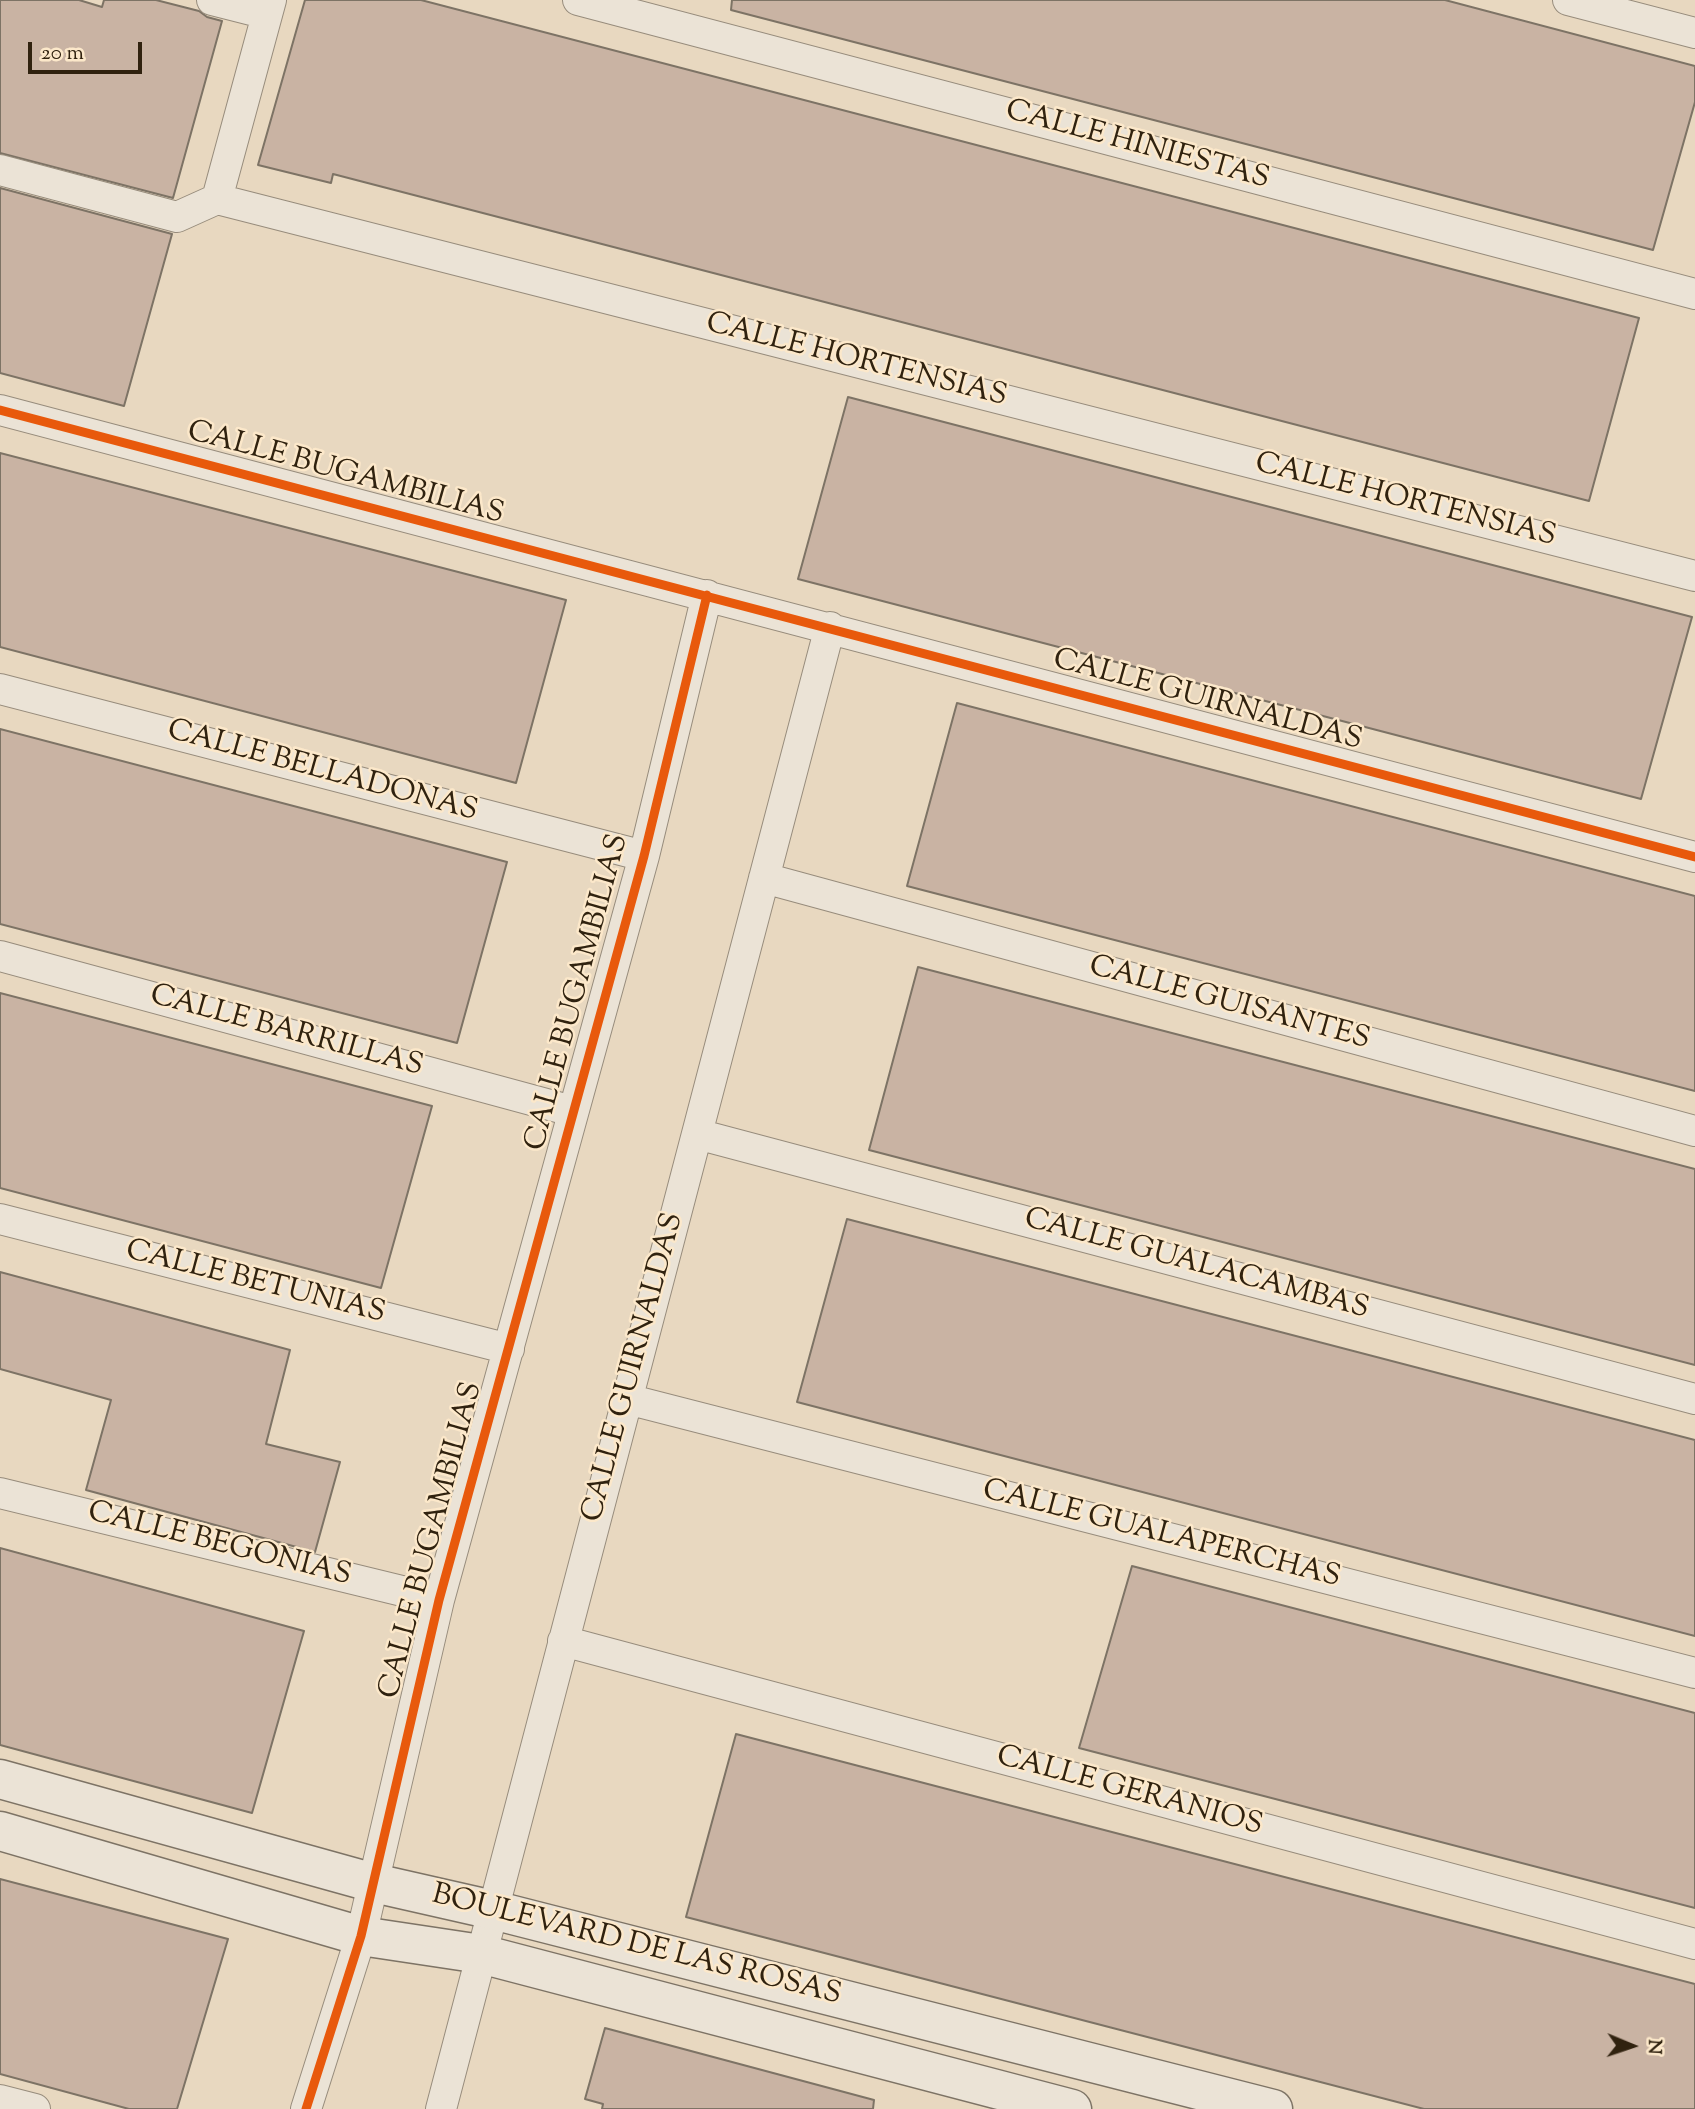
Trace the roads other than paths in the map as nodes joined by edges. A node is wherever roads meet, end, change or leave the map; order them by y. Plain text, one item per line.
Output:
1 (212, 0) edge
2 (578, 0) edge
3 (1568, 0) edge
4 (269, 7) edge
5 (1695, 33) edge
6 (0, 170) edge
7 (217, 199) junction
8 (1695, 294) edge
9 (0, 410) edge
10 (1695, 576) edge
11 (707, 595) junction
12 (830, 627) junction
13 (0, 689) edge
14 (643, 856) junction
15 (1695, 857) edge
16 (764, 878) junction
17 (0, 956) edge
18 (572, 1111) junction
19 (1695, 1131) edge
20 (697, 1133) junction
21 (0, 1219) edge
22 (509, 1349) junction
23 (627, 1399) junction
24 (1695, 1399) edge
25 (0, 1493) edge
26 (439, 1600) junction
27 (563, 1641) junction
28 (1695, 1673) edge
29 (0, 1779) edge
30 (0, 1831) edge
31 (374, 1882) junction
32 (493, 1910) junction
33 (360, 1936) junction
34 (1695, 1944) edge
35 (481, 1954) junction
36 (0, 2100) edge
37 (35, 2109) edge
38 (306, 2109) edge
39 (441, 2109) edge
40 (1072, 2109) edge
41 (1273, 2109) edge

1 - 4 street
2 - 8 street, CALLE HINIESTAS
3 - 5 street
4 - 7 street
6 - 7 street
7 - 10 street, CALLE HORTENSIAS
9 - 11 street, CALLE BUGAMBILIAS
11 - 12 street, CALLE GUIRNALDAS
11 - 14 street, CALLE BUGAMBILIAS
12 - 15 street, CALLE GUIRNALDAS
12 - 16 street, CALLE GUIRNALDAS
13 - 14 street, CALLE BELLADONAS
14 - 18 street, CALLE BUGAMBILIAS
16 - 19 street, CALLE GUISANTES
16 - 20 street, CALLE GUIRNALDAS
17 - 18 street, CALLE BARRILLAS
18 - 22 street, CALLE BUGAMBILIAS
20 - 23 street, CALLE GUIRNALDAS
20 - 24 street, CALLE GUALACAMBAS
21 - 22 street, CALLE BETUNIAS
22 - 26 street, CALLE BUGAMBILIAS
23 - 27 street, CALLE GUIRNALDAS
23 - 28 street, CALLE GUALAPERCHAS
25 - 26 street, CALLE BEGONIAS
26 - 31 street, CALLE BUGAMBILIAS
27 - 32 street, CALLE GUIRNALDAS
27 - 34 street, CALLE GERANIOS
29 - 31 street, BOULEVARD DE LAS ROSAS
30 - 33 street, BOULEVARD DE LAS ROSAS
31 - 32 street, BOULEVARD DE LAS ROSAS
31 - 33 street, CALLE BUGAMBILIAS
32 - 35 street, CALLE GUIRNALDAS
32 - 41 street, BOULEVARD DE LAS ROSAS
33 - 35 street, BOULEVARD DE LAS ROSAS
33 - 38 street, CALLE BUGAMBILIAS
35 - 39 street, CALLE GUIRNALDAS
35 - 40 street, BOULEVARD DE LAS ROSAS
36 - 37 street

